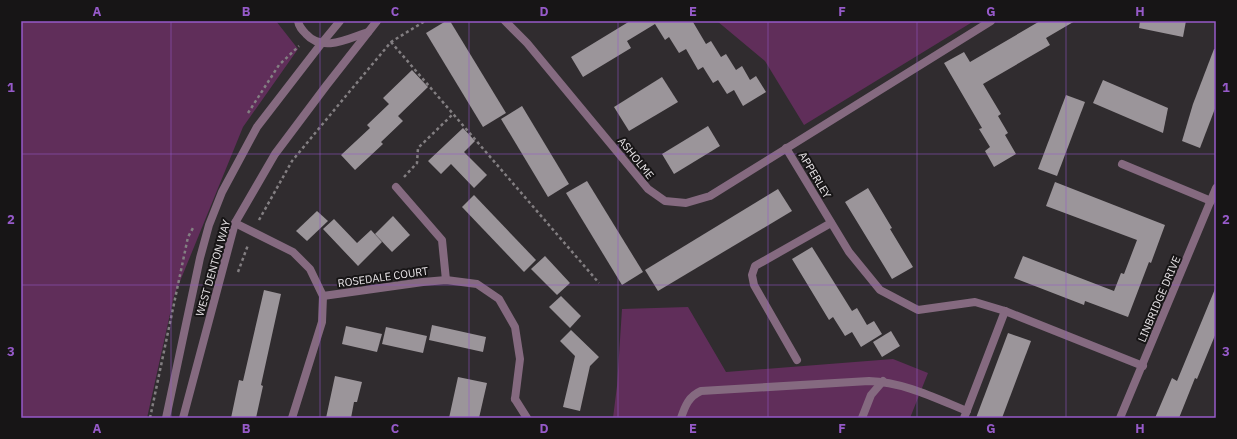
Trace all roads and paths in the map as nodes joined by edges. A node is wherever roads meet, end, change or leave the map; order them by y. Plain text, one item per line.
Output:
1 (298, 21) edge
2 (340, 21) edge
3 (378, 21) edge
4 (425, 21) edge
5 (506, 21) edge
6 (991, 21) edge
7 (368, 32) junction
8 (391, 42) junction
9 (321, 44) junction
10 (453, 114) junction
11 (786, 148) junction
12 (1122, 164) dead end
13 (396, 187) joint
14 (1216, 188) edge
15 (1211, 201) junction
16 (236, 223) junction
17 (832, 223) junction
18 (253, 232) junction
19 (237, 274) dead end
20 (446, 280) junction
21 (599, 283) dead end
22 (323, 296) junction
23 (1005, 311) junction
24 (797, 360) dead end
25 (1143, 366) junction
26 (883, 381) junction
27 (965, 414) edge
28 (166, 418) edge
29 (183, 418) edge
30 (292, 418) edge
31 (527, 418) edge
32 (681, 418) edge
33 (862, 418) edge
34 (1120, 418) edge

1 - 9 street
2 - 9 street, WEST DENTON WAY
3 - 7 street, WEST DENTON WAY
4 - 8 path
5 - 11 street, ASHOLME
6 - 11 street, APPERLEY
7 - 9 street
7 - 16 street, WEST DENTON WAY
8 - 10 path
8 - 18 path
9 - 28 street, WEST DENTON WAY
10 - 13 path
10 - 21 path
11 - 17 street, APPERLEY
12 - 15 street
13 - 20 street
14 - 15 street, LINBRIDGE DRIVE
15 - 25 street, LINBRIDGE DRIVE
16 - 18 street
16 - 29 street, WEST DENTON WAY
17 - 23 street, APPERLEY
17 - 24 street
18 - 19 path
18 - 22 street
20 - 22 street, ROSEDALE COURT
20 - 31 street, ROSEDALE COURT
22 - 30 street
23 - 25 street
23 - 27 street
25 - 34 street, LINBRIDGE DRIVE
26 - 27 street
26 - 32 street
26 - 33 street

